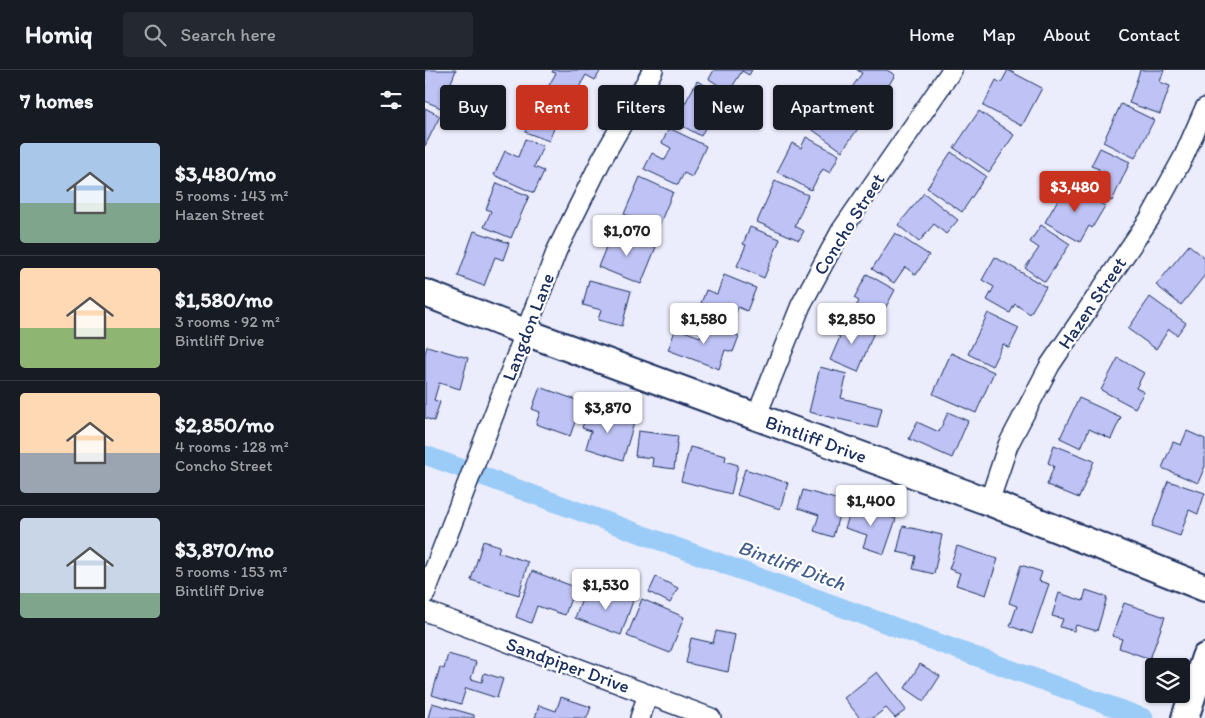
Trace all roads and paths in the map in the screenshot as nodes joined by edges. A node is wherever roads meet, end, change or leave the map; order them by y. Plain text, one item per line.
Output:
1 (653, 70) edge
2 (952, 70) edge
3 (1205, 108) edge
4 (425, 293) edge
5 (525, 332) junction
6 (755, 417) junction
7 (989, 502) junction
8 (1205, 588) edge
9 (425, 594) edge
10 (425, 611) edge
11 (1205, 657) edge
12 (648, 694) junction
13 (640, 718) edge
14 (711, 718) edge
15 (1185, 718) edge

1 - 5 street, Langdon Lane
2 - 6 street, Concho Street
3 - 7 street, Hazen Street
4 - 5 street, Bintliff Drive
5 - 6 street, Bintliff Drive
5 - 9 street, Langdon Lane
6 - 7 street, Bintliff Drive
7 - 8 street, Bintliff Drive
10 - 12 street, Sandpiper Drive
11 - 15 street
12 - 13 street
12 - 14 street, Sandpiper Drive

